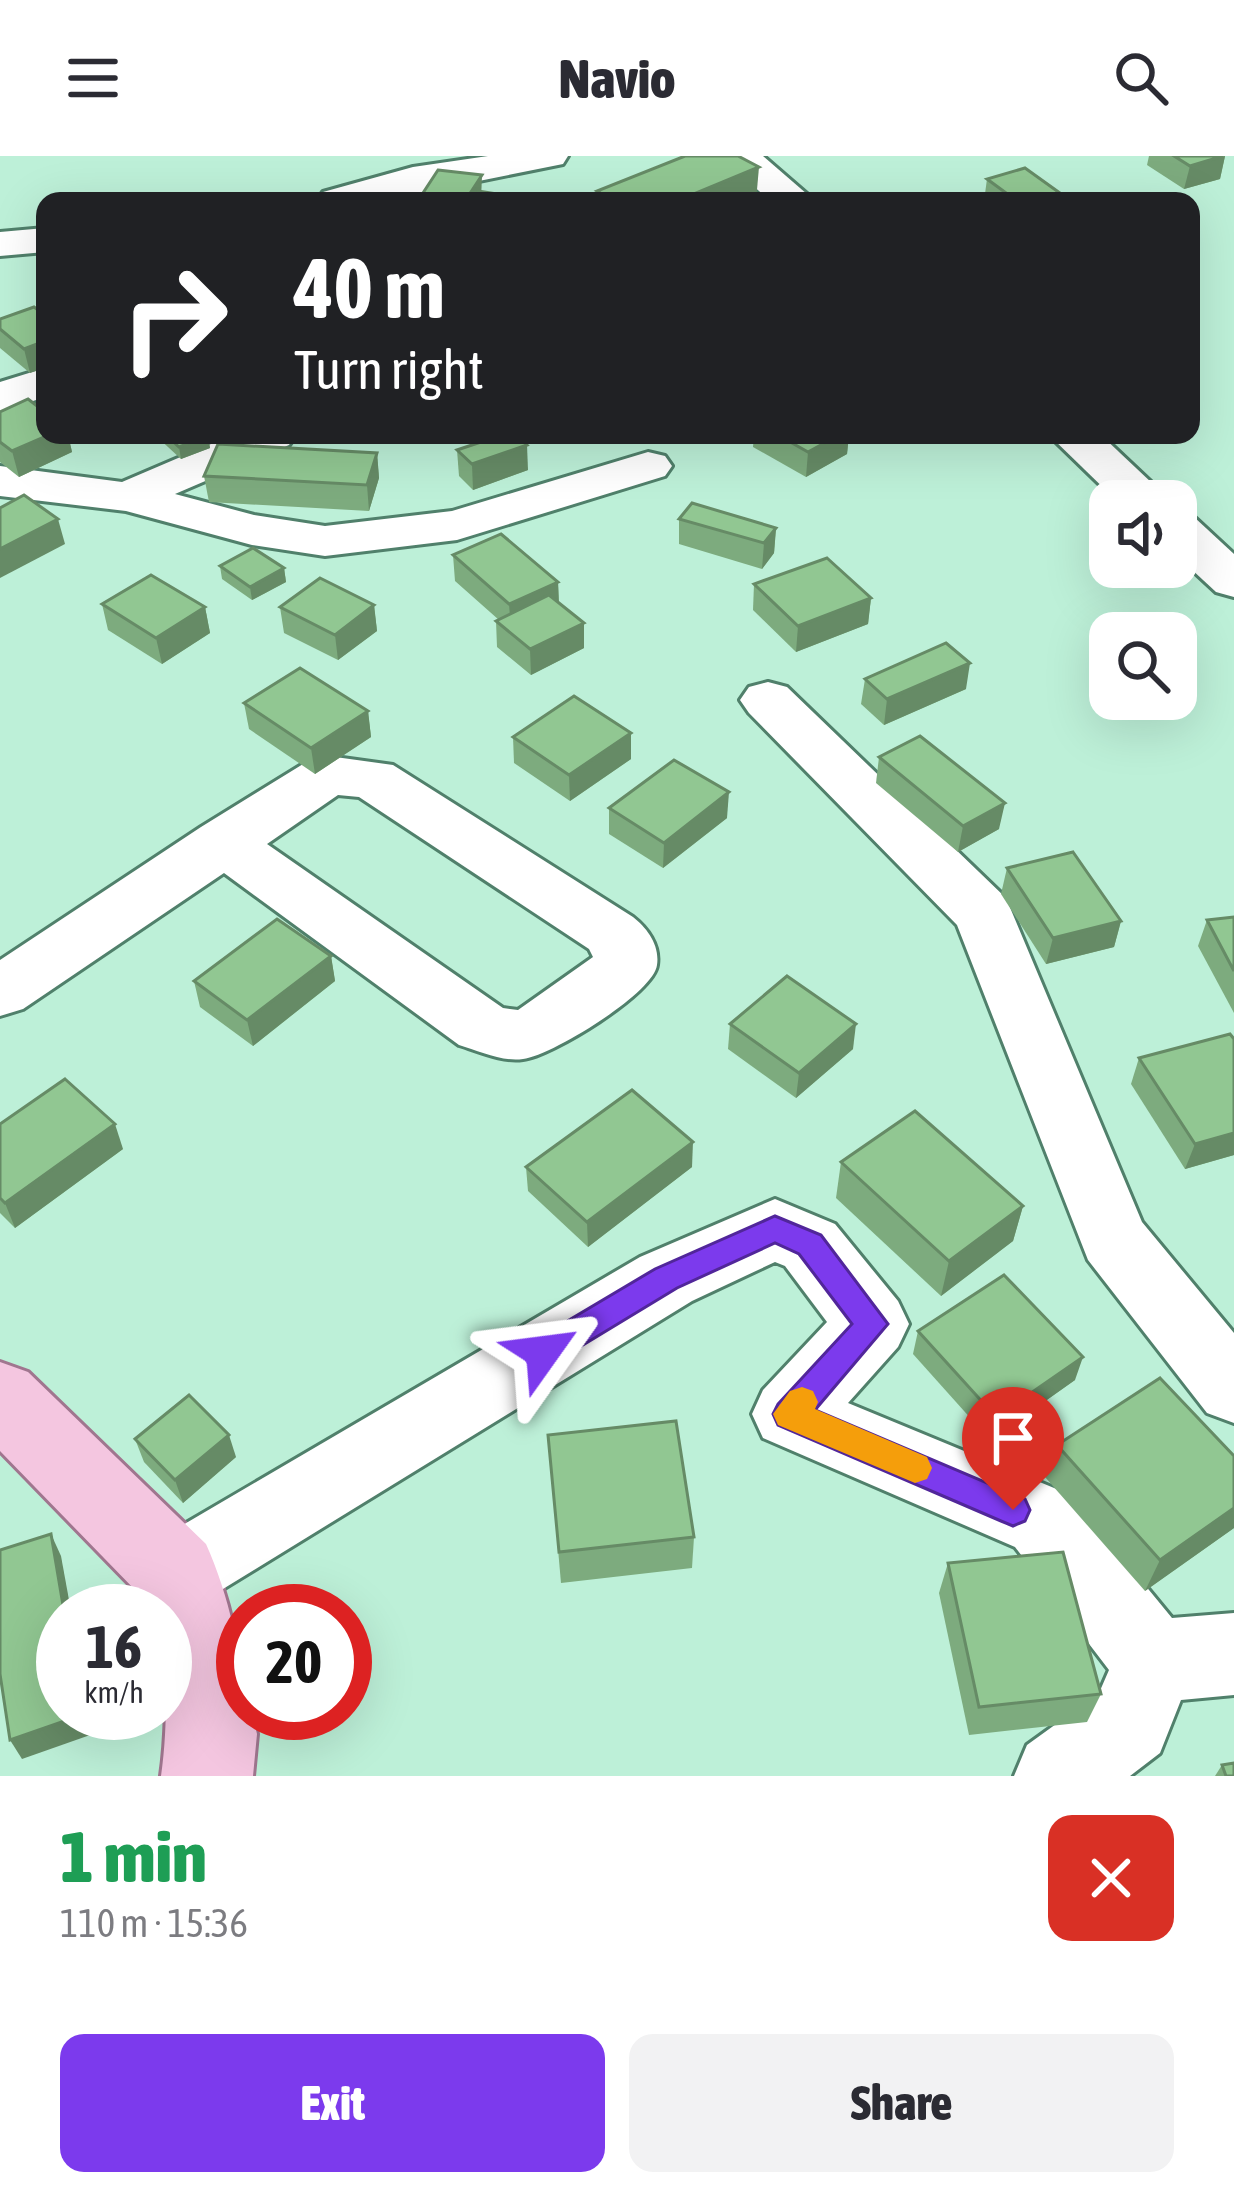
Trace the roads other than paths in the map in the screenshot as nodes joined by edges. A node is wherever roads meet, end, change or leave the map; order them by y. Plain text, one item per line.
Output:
1 (549, 156) edge
2 (739, 156) edge
3 (429, 189) edge
4 (368, 192) edge
5 (784, 192) edge
6 (36, 241) edge
7 (0, 244) edge
8 (36, 385) edge
9 (0, 398) edge
10 (251, 444) edge
11 (1083, 444) edge
12 (648, 466) dead end
13 (1123, 480) edge
14 (0, 481) edge
15 (128, 496) junction
16 (1197, 547) edge
17 (1234, 581) edge
18 (768, 700) dead end
19 (222, 842) junction
20 (0, 992) edge
21 (1234, 1389) edge
22 (0, 1397) edge
23 (176, 1573) junction
24 (1234, 1654) edge
25 (1154, 1661) junction
26 (192, 1762) edge
27 (1058, 1776) edge

1 - 3 street
2 - 5 street
3 - 4 street
6 - 7 street
8 - 9 street
10 - 15 street
11 - 13 street
12 - 15 street
14 - 15 street
16 - 17 street
18 - 21 street
19 - 19 street
19 - 20 street
22 - 23 main road
23 - 25 street
23 - 26 main road
24 - 25 street
25 - 27 street

